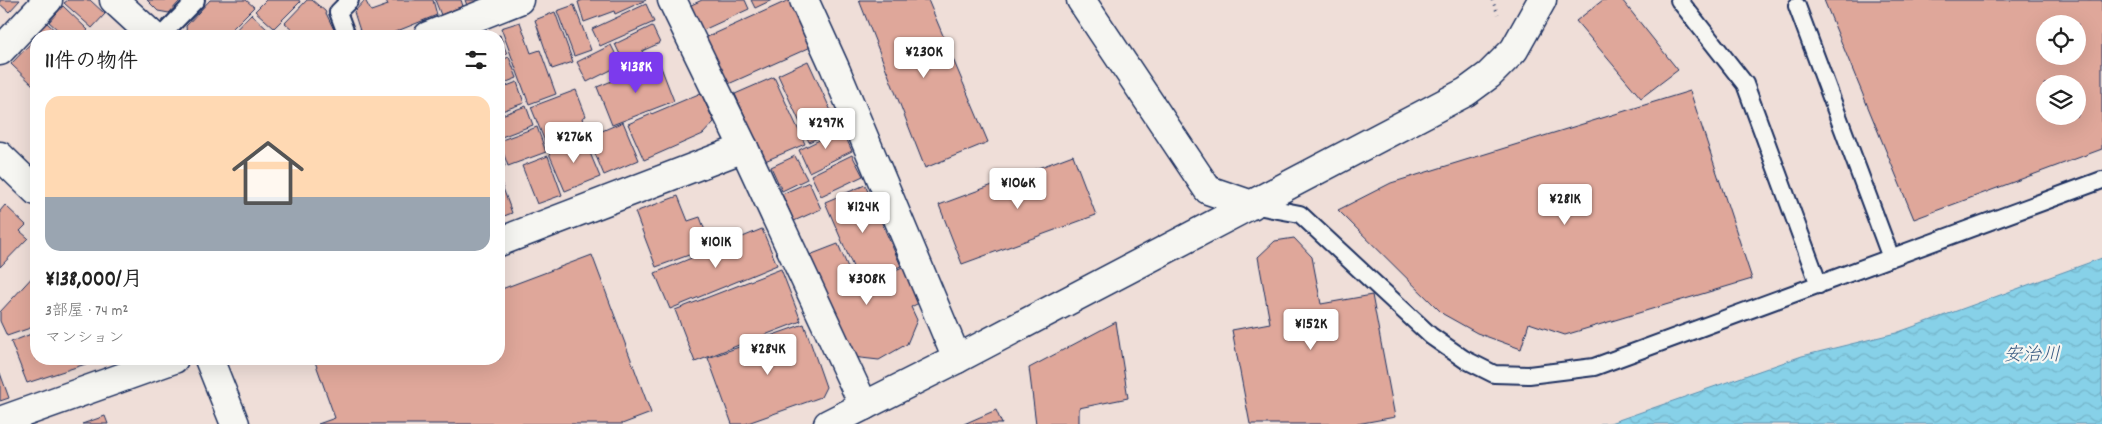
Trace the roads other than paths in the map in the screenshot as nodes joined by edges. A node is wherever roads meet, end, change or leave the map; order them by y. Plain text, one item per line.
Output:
1 (48, 0) edge
2 (114, 0) edge
3 (196, 0) edge
4 (350, 0) edge
5 (519, 0) edge
6 (672, 0) edge
7 (804, 0) edge
8 (1081, 0) edge
9 (1542, 0) edge
10 (1679, 0) edge
11 (1797, 6) dead end
12 (146, 30) edge
13 (167, 30) edge
14 (344, 30) edge
15 (443, 30) edge
16 (0, 51) edge
17 (744, 148) junction
18 (0, 156) edge
19 (2102, 180) edge
20 (30, 185) edge
21 (1252, 205) junction
22 (505, 240) edge
23 (1891, 258) junction
24 (1819, 285) junction
25 (957, 359) junction
26 (157, 365) edge
27 (211, 365) edge
28 (864, 406) junction
29 (0, 421) edge
30 (235, 424) edge
31 (828, 424) edge

1 - 16 street
2 - 12 street
3 - 13 lane
4 - 14 lane
5 - 15 street
6 - 17 street
7 - 25 street
8 - 21 street
9 - 21 street
10 - 24 lane
11 - 23 lane
17 - 22 street
17 - 28 street
18 - 20 street
19 - 23 lane
21 - 24 lane
21 - 25 street
23 - 24 lane
25 - 28 street
26 - 29 street
27 - 30 street
28 - 31 street

